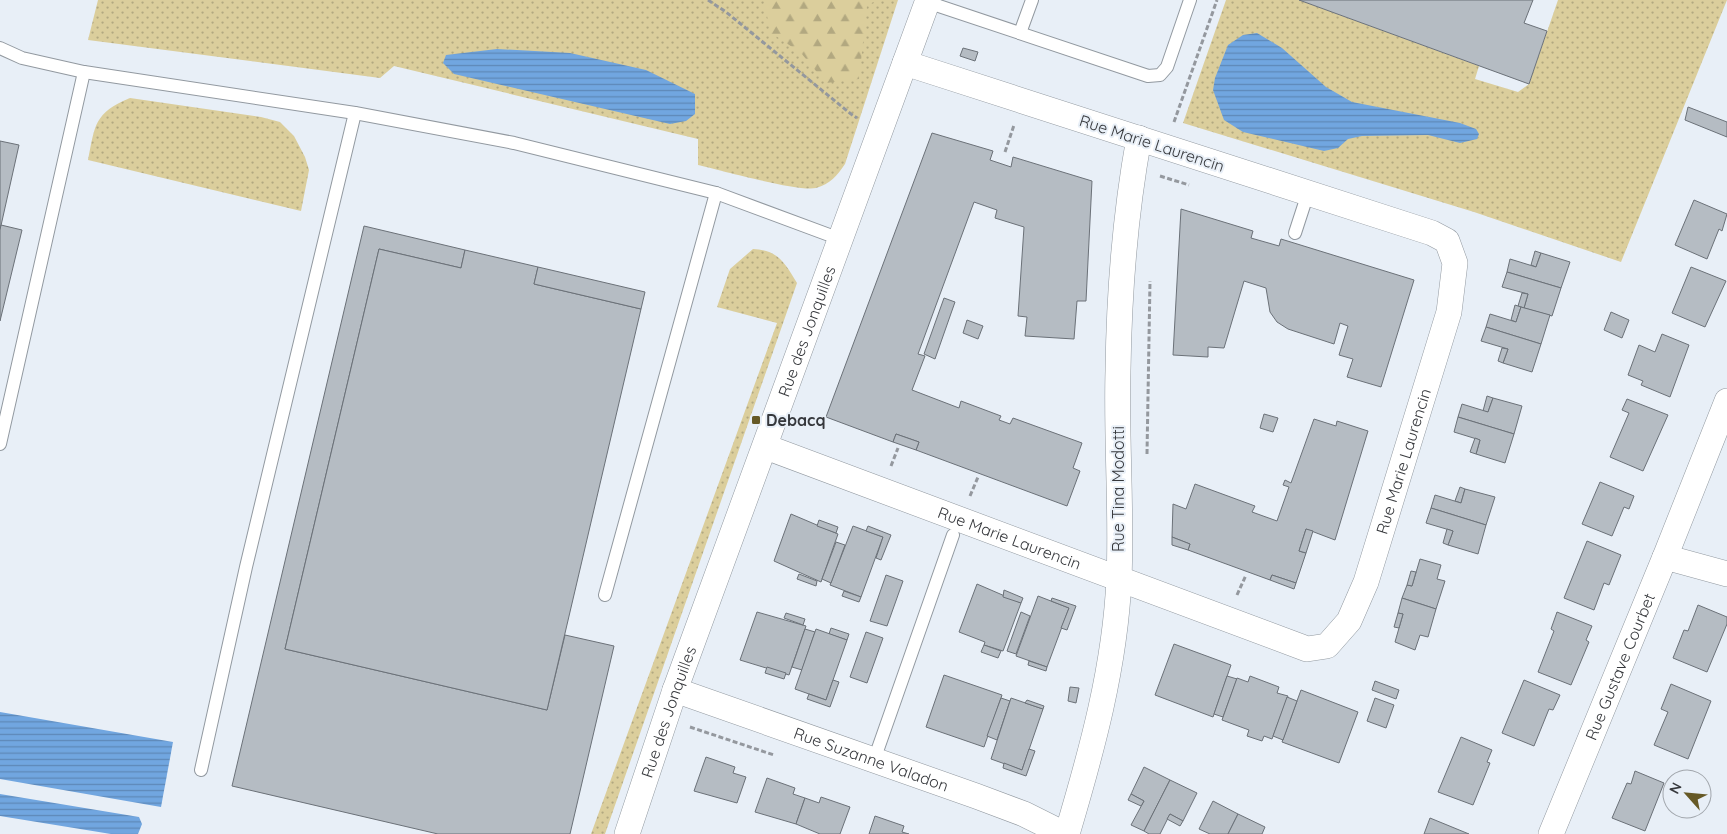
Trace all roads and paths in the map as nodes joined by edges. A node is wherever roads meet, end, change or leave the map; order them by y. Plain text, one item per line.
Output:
1 (708, 0) edge
2 (1032, 0) edge
3 (1190, 0) edge
4 (1217, 0) edge
5 (928, 1) edge
6 (1020, 33) junction
7 (0, 48) edge
8 (905, 63) junction
9 (84, 72) junction
10 (355, 113) junction
11 (880, 129) junction
12 (1139, 138) junction
13 (1165, 147) junction
14 (716, 193) junction
15 (1308, 193) junction
16 (1295, 234) dead end
17 (840, 239) junction
18 (1727, 401) edge
19 (0, 444) edge
20 (766, 447) junction
21 (953, 535) dead end
22 (1665, 558) junction
23 (1727, 574) edge
24 (1119, 580) junction
25 (605, 595) dead end
26 (675, 690) junction
27 (874, 760) junction
28 (201, 770) dead end
29 (627, 834) edge
30 (1066, 834) edge
31 (1551, 834) edge

1 - 11 path
2 - 6 lane
3 - 6 lane
4 - 13 path
5 - 6 lane
5 - 8 street, Rue des Jonquilles
7 - 9 lane
8 - 11 street, Rue des Jonquilles
8 - 12 street, Rue Marie Laurencin
9 - 10 lane
9 - 19 lane
10 - 14 lane
10 - 28 lane
11 - 17 street, Rue des Jonquilles
12 - 13 street, Rue Marie Laurencin
12 - 24 street, Rue Tina Modotti
13 - 15 street, Rue Marie Laurencin
14 - 17 lane
14 - 25 lane
15 - 16 lane
15 - 24 street, Rue Marie Laurencin
17 - 20 street, Rue des Jonquilles
18 - 22 street, Rue Gustave Courbet
20 - 24 street, Rue Marie Laurencin
20 - 26 street, Rue des Jonquilles
21 - 27 lane
22 - 23 street
22 - 31 street, Rue Gustave Courbet
24 - 30 street, Rue Tina Modotti
26 - 27 street, Rue Suzanne Valadon
26 - 29 street, Rue des Jonquilles
27 - 30 street, Rue Suzanne Valadon

